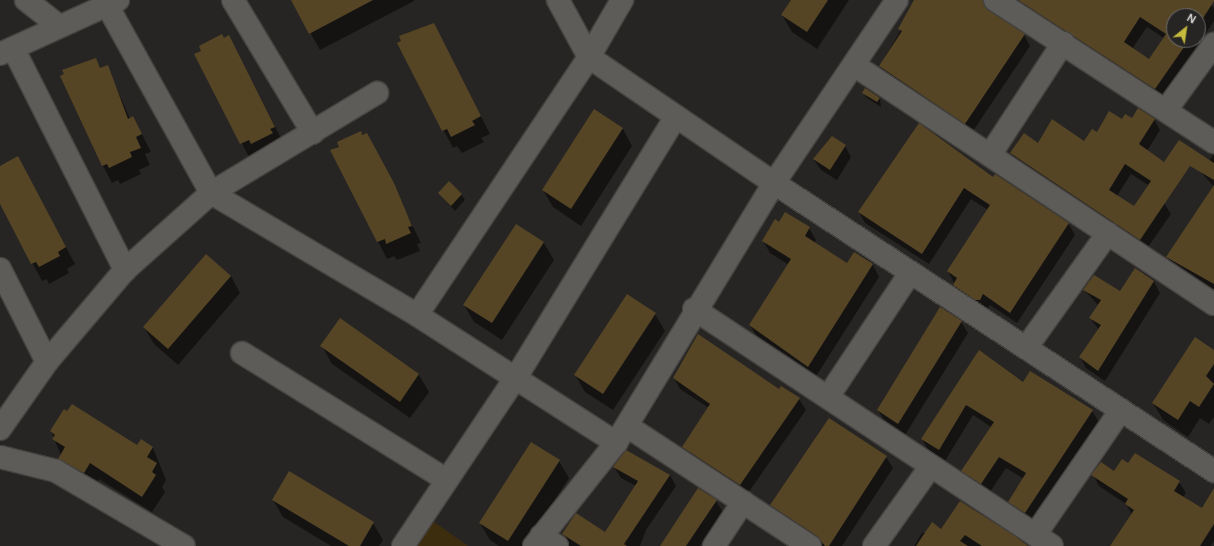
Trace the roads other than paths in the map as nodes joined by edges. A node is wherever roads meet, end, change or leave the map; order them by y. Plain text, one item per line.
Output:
1 (26, 0) edge
2 (233, 0) edge
3 (558, 0) edge
4 (622, 0) edge
5 (897, 0) edge
6 (995, 0) edge
7 (112, 3) edge
8 (58, 26) junction
9 (1063, 43) junction
10 (1214, 44) edge
11 (6, 51) edge
12 (589, 57) junction
13 (854, 65) junction
14 (377, 93) dead end
15 (1166, 110) junction
16 (676, 116) junction
17 (312, 133) junction
18 (1214, 142) edge
19 (990, 155) junction
20 (774, 183) junction
21 (211, 193) junction
22 (1108, 233) junction
23 (0, 269) edge
24 (125, 270) junction
25 (910, 273) junction
26 (1214, 304) edge
27 (694, 309) junction
28 (417, 315) junction
29 (1026, 348) junction
30 (242, 353) dead end
31 (47, 362) junction
32 (515, 379) junction
33 (828, 397) junction
34 (1121, 410) junction
35 (0, 428) edge
36 (621, 434) junction
37 (0, 457) edge
38 (931, 466) junction
39 (1214, 471) edge
40 (447, 480) junction
41 (743, 502) junction
42 (1044, 540) edge
43 (544, 543) edge
44 (184, 546) edge
45 (403, 546) edge
46 (714, 546) edge
47 (810, 546) edge
48 (874, 546) edge

1 - 8 street
2 - 17 street
3 - 12 street
4 - 12 street
5 - 13 street
6 - 9 street
7 - 8 street
7 - 21 street
8 - 11 street
9 - 15 street
9 - 19 street
10 - 15 street
11 - 24 street
12 - 16 street
12 - 28 street
13 - 19 street
13 - 20 street
14 - 17 street
15 - 18 street
16 - 20 street
16 - 32 street
17 - 21 street
19 - 22 street
20 - 25 street
20 - 27 street
21 - 24 street
21 - 28 street
22 - 26 street
22 - 29 street
23 - 31 street
24 - 31 street
25 - 29 street
25 - 33 street
27 - 33 street
27 - 36 street
28 - 32 street
29 - 34 street
30 - 40 street
31 - 35 street
32 - 36 street
32 - 40 street
33 - 38 street
34 - 39 street
34 - 42 street
36 - 41 street
36 - 43 street
37 - 44 street
38 - 42 street
38 - 48 street
40 - 45 street
41 - 46 street
41 - 47 street

